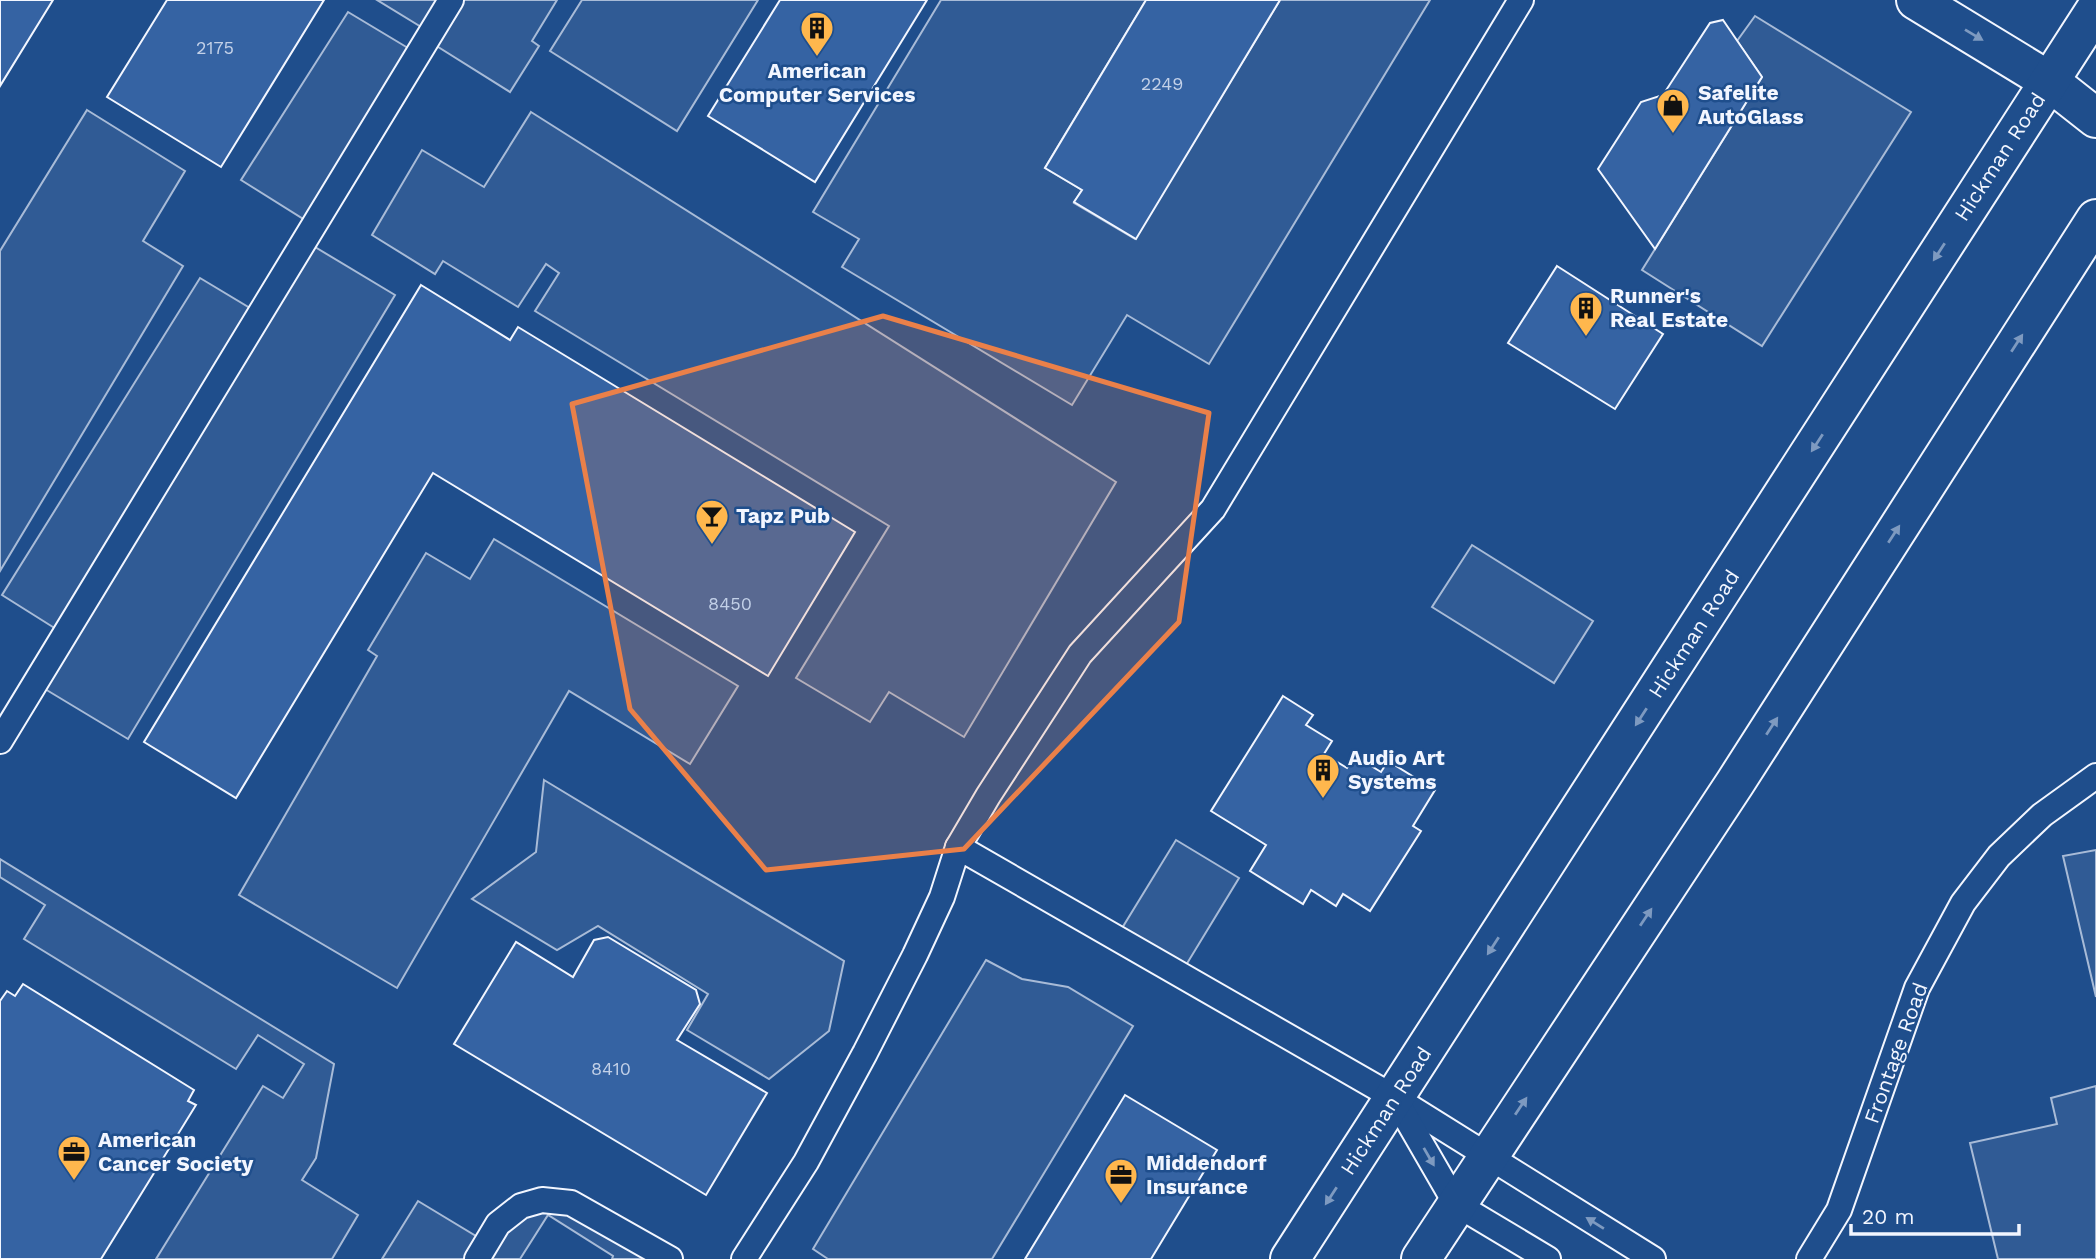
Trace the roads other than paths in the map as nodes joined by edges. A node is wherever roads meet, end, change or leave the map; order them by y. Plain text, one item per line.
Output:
1 (451, 0) edge
2 (1521, 0) edge
3 (1916, 0) edge
4 (2096, 9) edge
5 (2049, 81) junction
6 (2096, 118) edge
7 (2096, 219) edge
8 (0, 741) edge
9 (2096, 776) edge
10 (958, 847) junction
11 (1395, 1098) junction
12 (1487, 1157) junction
13 (1456, 1204) junction
14 (477, 1259) edge
15 (670, 1259) edge
16 (744, 1259) edge
17 (1290, 1259) edge
18 (1421, 1259) edge
19 (1548, 1259) edge
20 (1653, 1259) edge
21 (1809, 1259) edge

1 - 8 lane
2 - 10 lane
3 -> 5 main road
4 - 5 main road, Hickman Road
5 - 6 main road
5 -> 11 main road, Hickman Road
12 -> 7 main road
9 - 21 lane, Frontage Road
10 - 11 lane
10 - 16 lane
11 - 12 lane
11 -> 13 lane
11 -> 17 main road, Hickman Road
12 - 13 main road
20 -> 12 lane
13 - 18 main road
13 - 19 lane
14 - 15 lane

